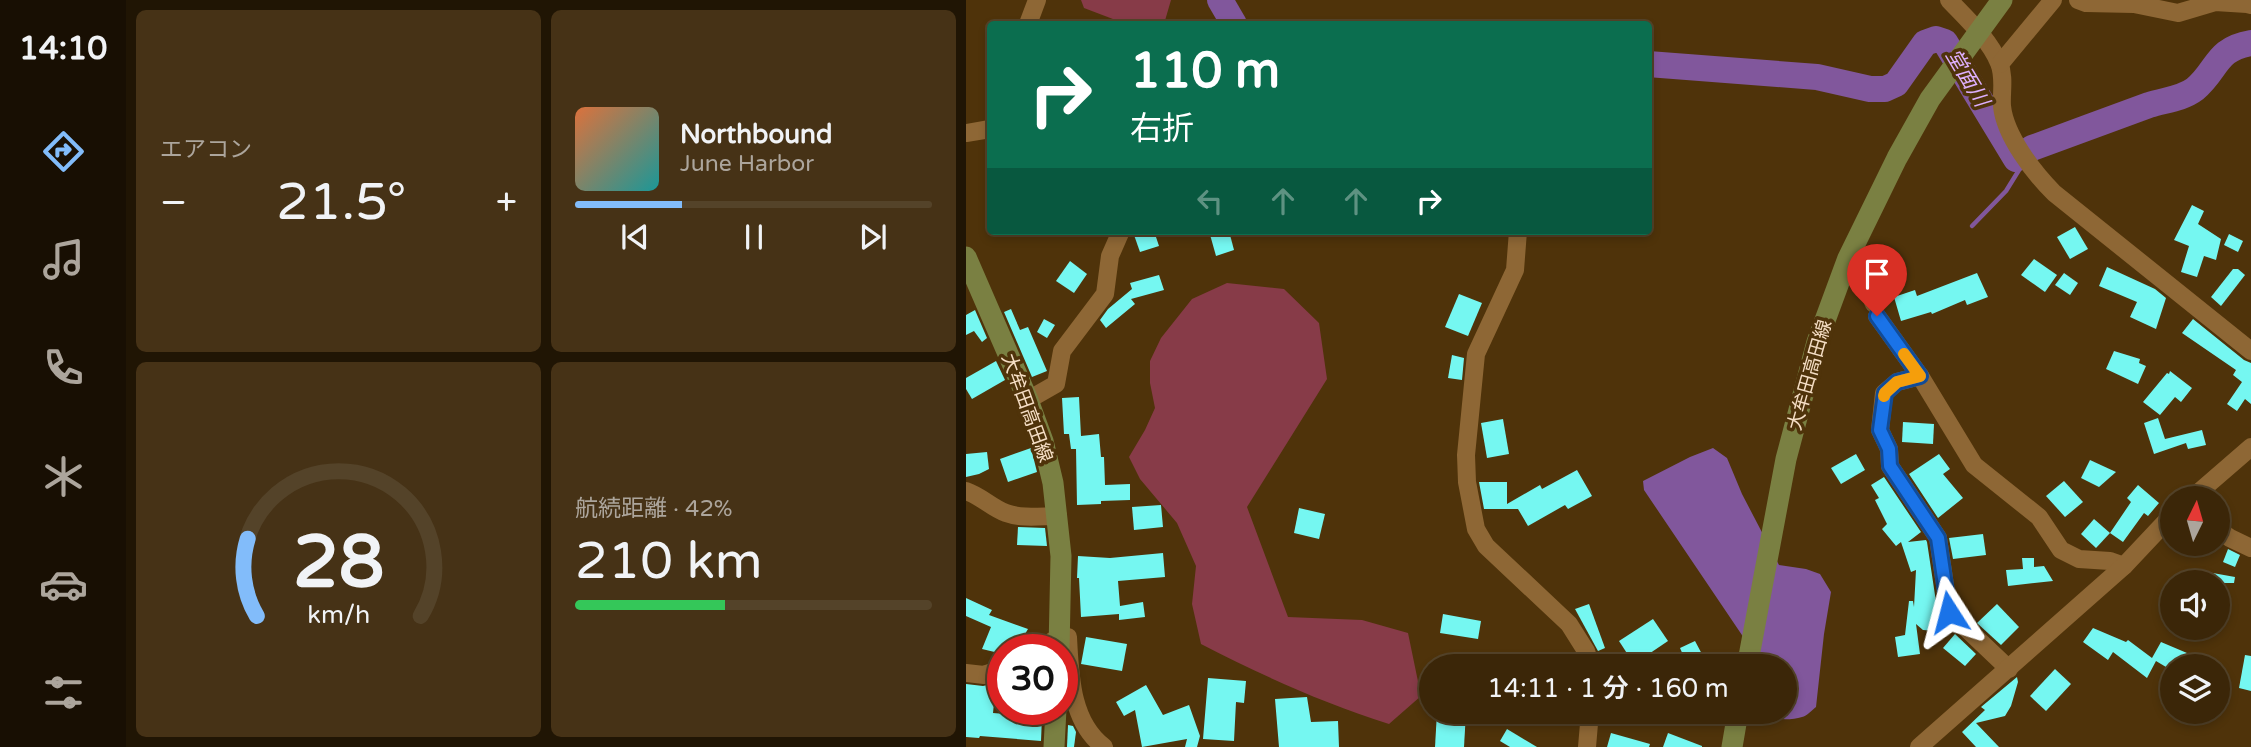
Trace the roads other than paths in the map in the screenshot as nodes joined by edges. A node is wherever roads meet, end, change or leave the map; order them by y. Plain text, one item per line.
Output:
1 (1037, 0) edge
2 (1949, 0) edge
3 (2002, 0) edge
4 (2053, 0) edge
5 (2078, 0) edge
6 (2251, 5) edge
7 (1029, 21) edge
8 (1978, 31) junction
9 (2000, 64) junction
10 (987, 129) edge
11 (966, 132) edge
12 (1119, 235) edge
13 (1518, 235) edge
14 (966, 257) edge
15 (1848, 258) junction
16 (971, 279) edge
17 (2251, 351) edge
18 (1920, 376) junction
19 (1028, 400) junction
20 (2251, 447) edge
21 (2205, 486) edge
22 (966, 491) edge
23 (1058, 516) junction
24 (2160, 528) edge
25 (2230, 538) edge
26 (2251, 548) edge
27 (2124, 566) junction
28 (1060, 634) edge
29 (1587, 654) edge
30 (1749, 654) edge
31 (2009, 669) junction
32 (966, 673) edge
33 (987, 673) edge
34 (1078, 710) edge
35 (1589, 724) edge
36 (1736, 724) edge
37 (1055, 725) edge
38 (1054, 747) edge
39 (1104, 747) edge
40 (1587, 747) edge
41 (1732, 747) edge
42 (1919, 747) edge

1 - 7 street
2 - 8 street
3 - 8 main road, 大牟田高田線
4 - 9 street
5 - 6 street
8 - 9 street
8 - 15 main road, 大牟田高田線
9 - 17 street
10 - 11 street
12 - 19 street
13 - 29 street
14 - 16 main road, 大牟田高田線
15 - 18 street
15 - 30 main road, 大牟田高田線
16 - 19 main road, 大牟田高田線
18 - 27 street
18 - 31 street
19 - 23 main road, 大牟田高田線
20 - 21 street
22 - 23 street
23 - 28 main road, 大牟田高田線
24 - 27 street
25 - 26 street
27 - 31 street
31 - 42 street
32 - 33 street
34 - 39 street
35 - 40 street
36 - 41 main road
37 - 38 main road

